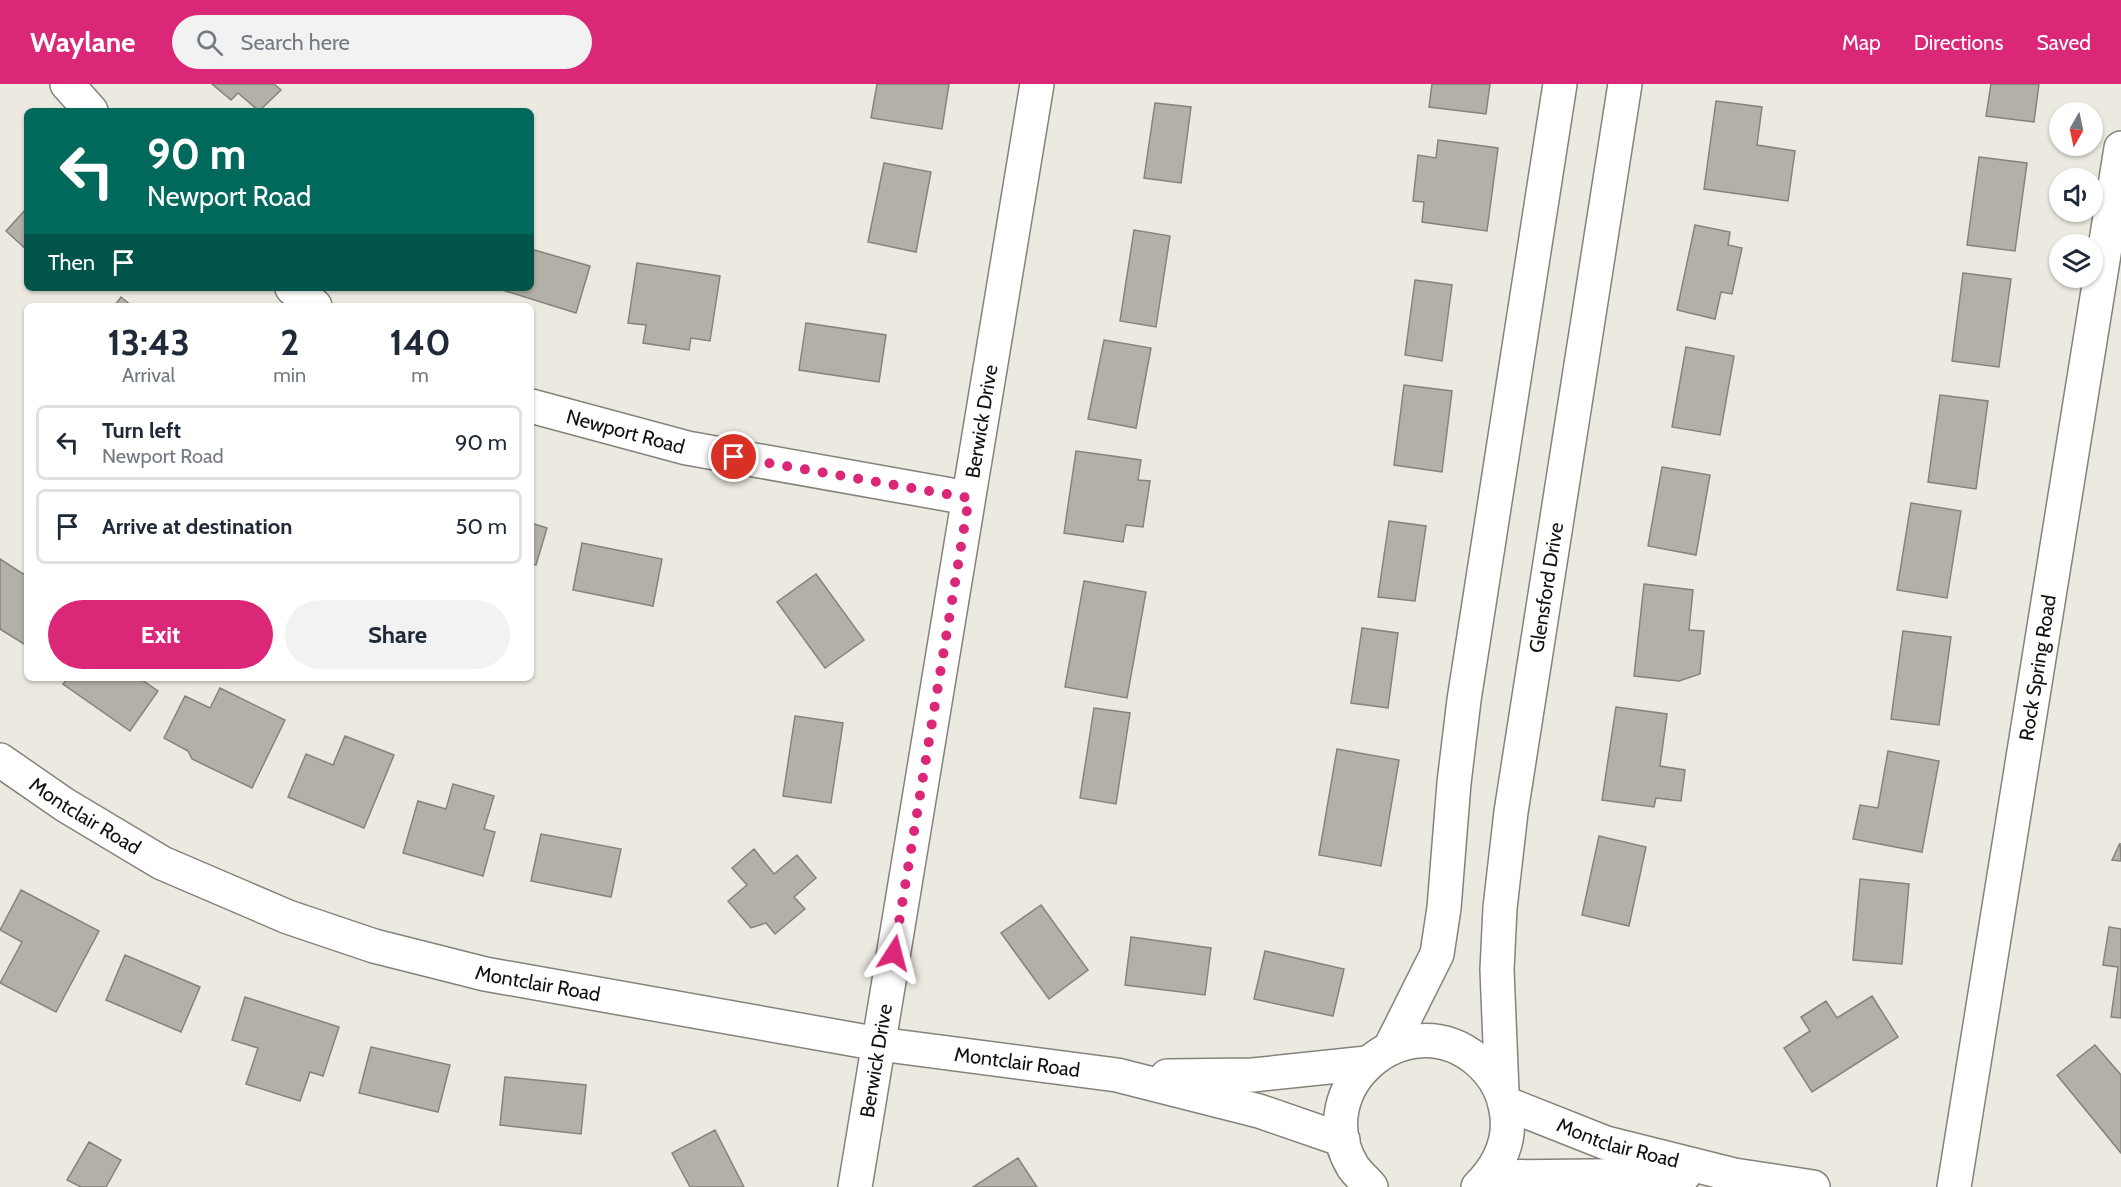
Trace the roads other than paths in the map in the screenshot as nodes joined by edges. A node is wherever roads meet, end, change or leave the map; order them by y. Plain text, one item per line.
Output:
1 (67, 84) edge
2 (1037, 84) edge
3 (1560, 84) edge
4 (1625, 84) edge
5 (88, 108) edge
6 (2121, 148) edge
7 (296, 291) edge
8 (311, 303) edge
9 (534, 407) edge
10 (969, 498) junction
11 (0, 760) edge
12 (879, 1044) junction
13 (1378, 1055) junction
14 (1117, 1075) junction
15 (1504, 1098) junction
16 (1355, 1170) edge
17 (1734, 1175) junction
18 (1483, 1182) edge
19 (855, 1187) edge
20 (1812, 1187) edge
21 (1954, 1187) edge

1 - 5 street
2 - 10 street, Berwick Drive
3 - 13 street
4 - 15 street, Glensford Drive
6 - 21 street, Rock Spring Road
7 - 8 street
9 - 10 street, Newport Road
10 - 12 street, Berwick Drive
11 - 12 street, Montclair Road
12 - 14 street, Montclair Road
12 - 19 street, Berwick Drive
13 - 14 street, Montclair Road
13 - 15 street, Montclair Road
13 - 16 street
14 - 16 street, Montclair Road
15 - 17 street, Montclair Road
15 - 18 street, Glensford Drive
17 - 18 street, Montclair Road
17 - 20 street, Montclair Road

